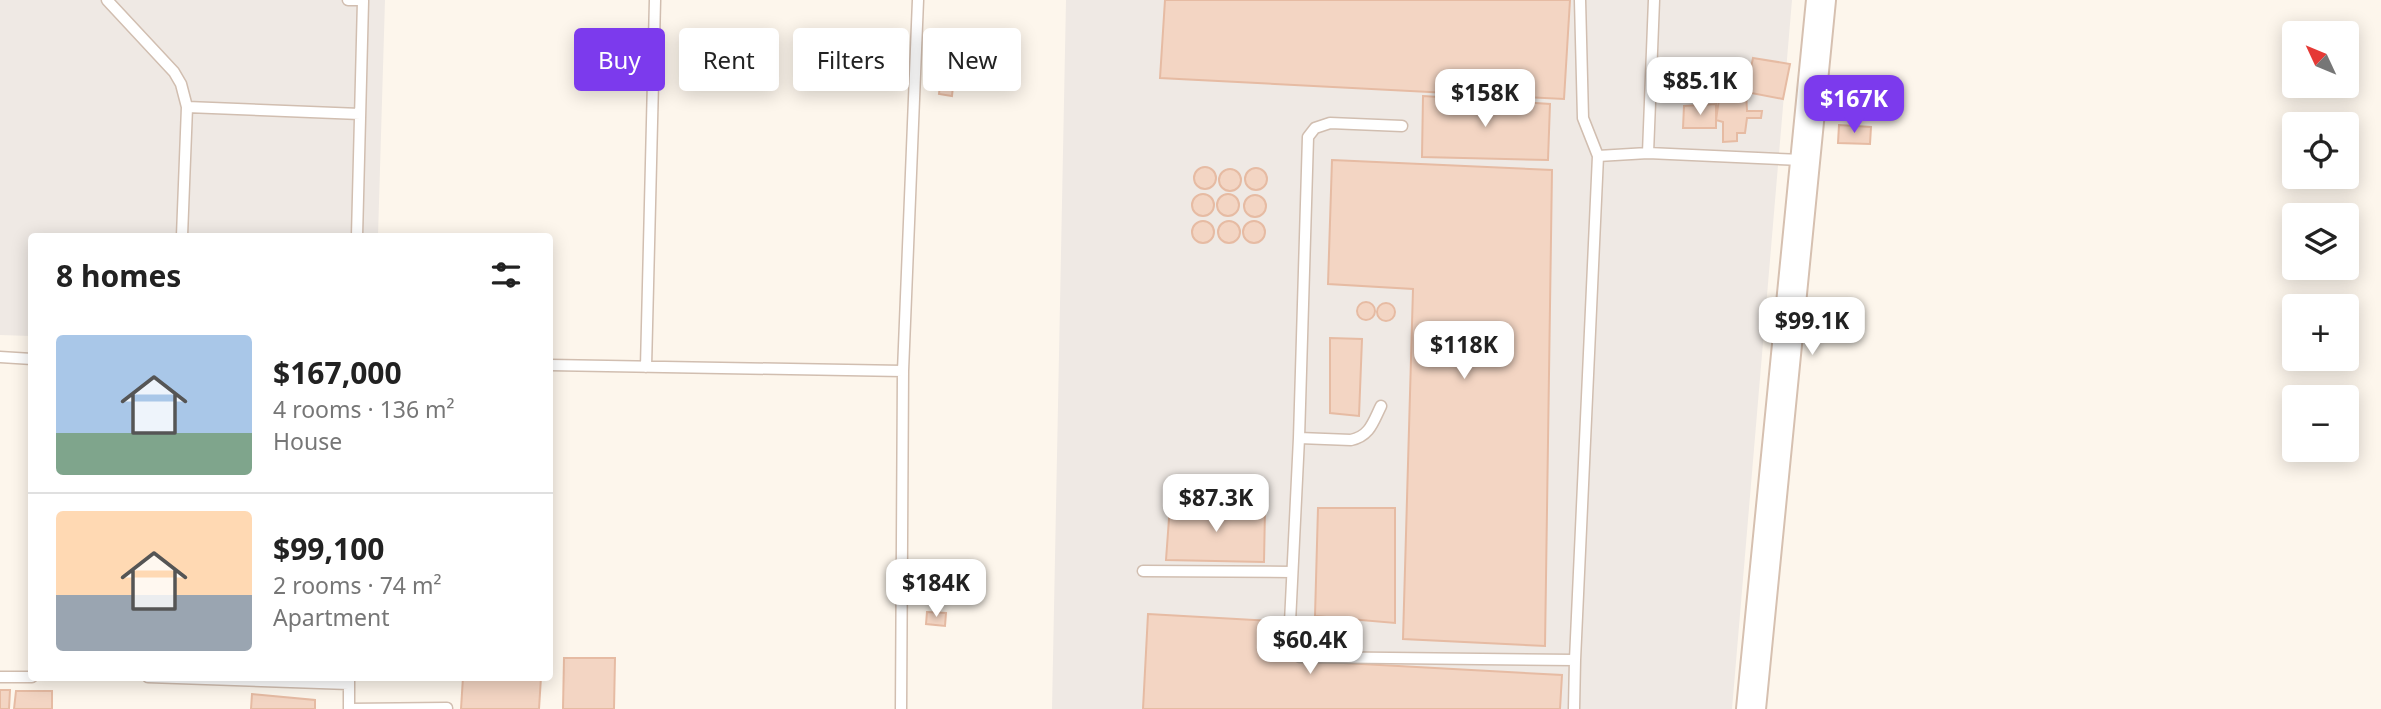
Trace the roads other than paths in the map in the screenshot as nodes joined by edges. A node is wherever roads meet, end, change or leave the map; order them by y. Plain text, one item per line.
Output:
1 (107, 0) edge
2 (348, 0) edge
3 (363, 0) edge
4 (655, 0) edge
5 (918, 0) edge
6 (1580, 0) edge
7 (1654, 0) edge
8 (1821, 0) edge
9 (187, 107) junction
10 (360, 114) junction
11 (1402, 126) dead end
12 (1648, 153) junction
13 (1598, 156) junction
14 (1807, 160) junction
15 (182, 233) edge
16 (357, 233) edge
17 (0, 357) edge
18 (28, 359) edge
19 (553, 365) edge
20 (646, 367) junction
21 (903, 371) junction
22 (1381, 406) dead end
23 (1299, 438) junction
24 (1143, 570) dead end
25 (1292, 572) junction
26 (1575, 660) junction
27 (0, 677) edge
28 (28, 677) edge
29 (349, 681) edge
30 (447, 708) edge
31 (349, 709) edge
32 (901, 709) edge
33 (1574, 709) edge
34 (1751, 709) edge

1 - 9 lane
2 - 3 lane
3 - 10 lane
4 - 20 lane
5 - 21 lane
6 - 13 lane
7 - 12 lane
8 - 14 street
9 - 10 lane
9 - 15 lane
10 - 16 lane
11 - 23 lane
12 - 13 lane
12 - 14 lane
13 - 26 lane
14 - 34 street
17 - 18 lane
19 - 20 lane
20 - 21 lane
21 - 32 lane
22 - 23 lane
23 - 25 lane
24 - 25 lane
25 - 26 lane
26 - 33 lane
27 - 28 lane
29 - 31 lane
30 - 31 lane

